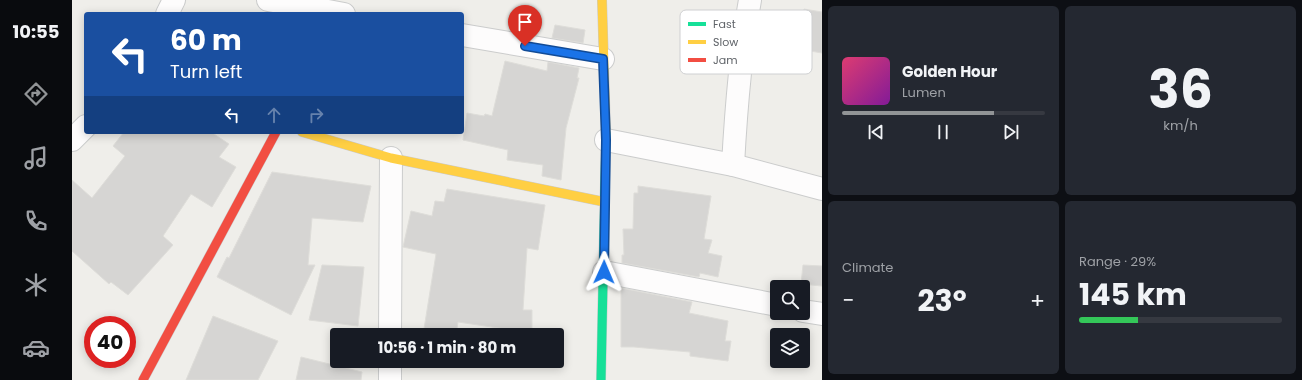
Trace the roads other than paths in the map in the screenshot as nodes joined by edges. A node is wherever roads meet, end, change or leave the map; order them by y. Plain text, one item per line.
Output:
1 (174, 0) edge
2 (268, 0) edge
3 (602, 0) edge
4 (750, 0) edge
5 (748, 10) edge
6 (168, 12) edge
7 (333, 12) edge
8 (464, 35) edge
9 (603, 59) junction
10 (739, 74) edge
11 (84, 128) edge
12 (275, 134) edge
13 (309, 134) edge
14 (72, 140) edge
15 (606, 140) junction
16 (391, 158) junction
17 (733, 165) junction
18 (822, 188) edge
19 (605, 202) junction
20 (604, 272) junction
21 (770, 305) edge
22 (810, 311) edge
23 (822, 314) edge
24 (390, 328) edge
25 (390, 368) edge
26 (143, 380) edge
27 (390, 380) edge
28 (601, 380) edge

1 - 6 street
2 - 7 street
3 - 9 street
4 - 5 street
8 - 9 street
9 - 15 street
10 - 17 street
11 - 14 street
12 - 26 street
13 - 16 street
15 - 17 street
15 - 19 street
16 - 19 street
16 - 24 street
17 - 18 street
19 - 20 street
20 - 21 street
20 - 28 street
22 - 23 street
25 - 27 street

